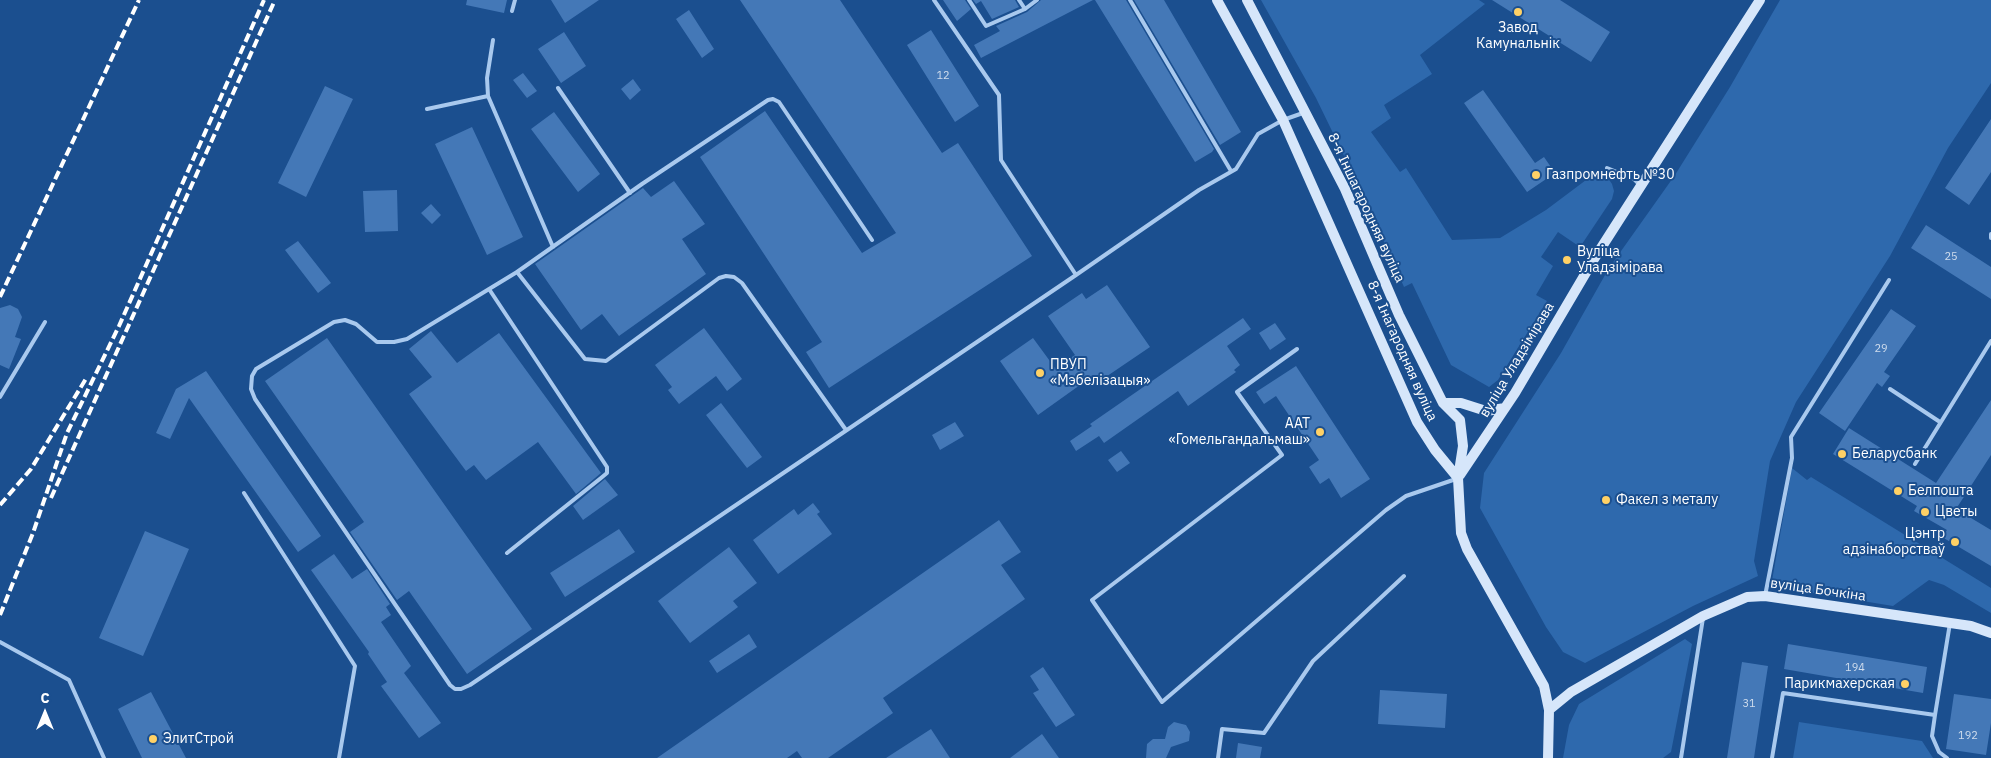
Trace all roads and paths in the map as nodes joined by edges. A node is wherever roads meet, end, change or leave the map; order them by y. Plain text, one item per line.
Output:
1 (515, 0) edge
2 (934, 0) edge
3 (969, 0) edge
4 (1019, 0) edge
5 (1037, 0) edge
6 (1130, 0) edge
7 (1217, 0) edge
8 (1247, 0) edge
9 (1760, 0) edge
10 (1025, 8) junction
11 (512, 11) dead end
12 (493, 40) dead end
13 (558, 88) dead end
14 (488, 96) junction
15 (428, 108) dead end
16 (1305, 113) junction
17 (1283, 120) junction
18 (1607, 168) dead end
19 (1231, 171) junction
20 (1641, 186) junction
21 (630, 193) junction
22 (872, 240) dead end
23 (553, 247) junction
24 (517, 272) junction
25 (1076, 276) junction
26 (1889, 280) dead end
27 (490, 289) junction
28 (45, 322) dead end
29 (1991, 341) edge
30 (1297, 349) dead end
31 (1890, 389) dead end
32 (0, 397) edge
33 (1443, 403) junction
34 (1504, 408) junction
35 (1940, 422) junction
36 (846, 430) junction
37 (1915, 464) dead end
38 (1458, 478) junction
39 (244, 493) dead end
40 (507, 554) dead end
41 (1404, 576) dead end
42 (1765, 596) junction
43 (1703, 616) junction
44 (1950, 623) junction
45 (1991, 633) edge
46 (0, 642) edge
47 (1549, 710) junction
48 (1935, 715) junction
49 (104, 758) edge
50 (339, 758) edge
51 (1218, 758) edge
52 (1548, 758) edge
53 (1681, 758) edge
54 (1772, 758) edge
55 (1947, 758) edge

1 - 11 lane
2 - 25 lane
3 - 10 lane
4 - 10 lane
5 - 10 lane
6 - 19 lane
7 - 17 main road
8 - 16 main road, 8-я Іншагародняя вуліца
9 - 20 main road, вуліца Уладзімірава
12 - 14 lane
13 - 21 lane
14 - 15 lane
14 - 23 lane
16 - 17 lane
16 - 33 main road, 8-я Іншагародняя вуліца
17 - 19 lane
17 - 38 main road, 8-я Інагародняя вуліца
18 - 20 lane
19 - 25 lane
20 - 34 main road, вуліца Уладзімірава
21 - 22 lane
21 - 23 lane
23 - 24 lane
24 - 27 lane
24 - 36 lane
25 - 36 lane
26 - 42 lane
27 - 36 lane
27 - 40 lane
28 - 32 lane
29 - 35 lane
30 - 38 lane
31 - 35 lane
33 - 34 main road
33 - 38 main road, 8-я Інагародняя вуліца
34 - 38 main road, вуліца Уладзімірава
35 - 37 lane
38 - 47 main road
39 - 50 lane
41 - 51 lane
42 - 43 main road, вуліца Бочкіна
42 - 44 main road, вуліца Бочкіна
43 - 47 main road, вуліца Бочкіна
43 - 53 lane
44 - 45 main road, вуліца Бочкіна
44 - 48 lane
46 - 49 lane
47 - 52 main road
48 - 54 lane
48 - 55 lane

